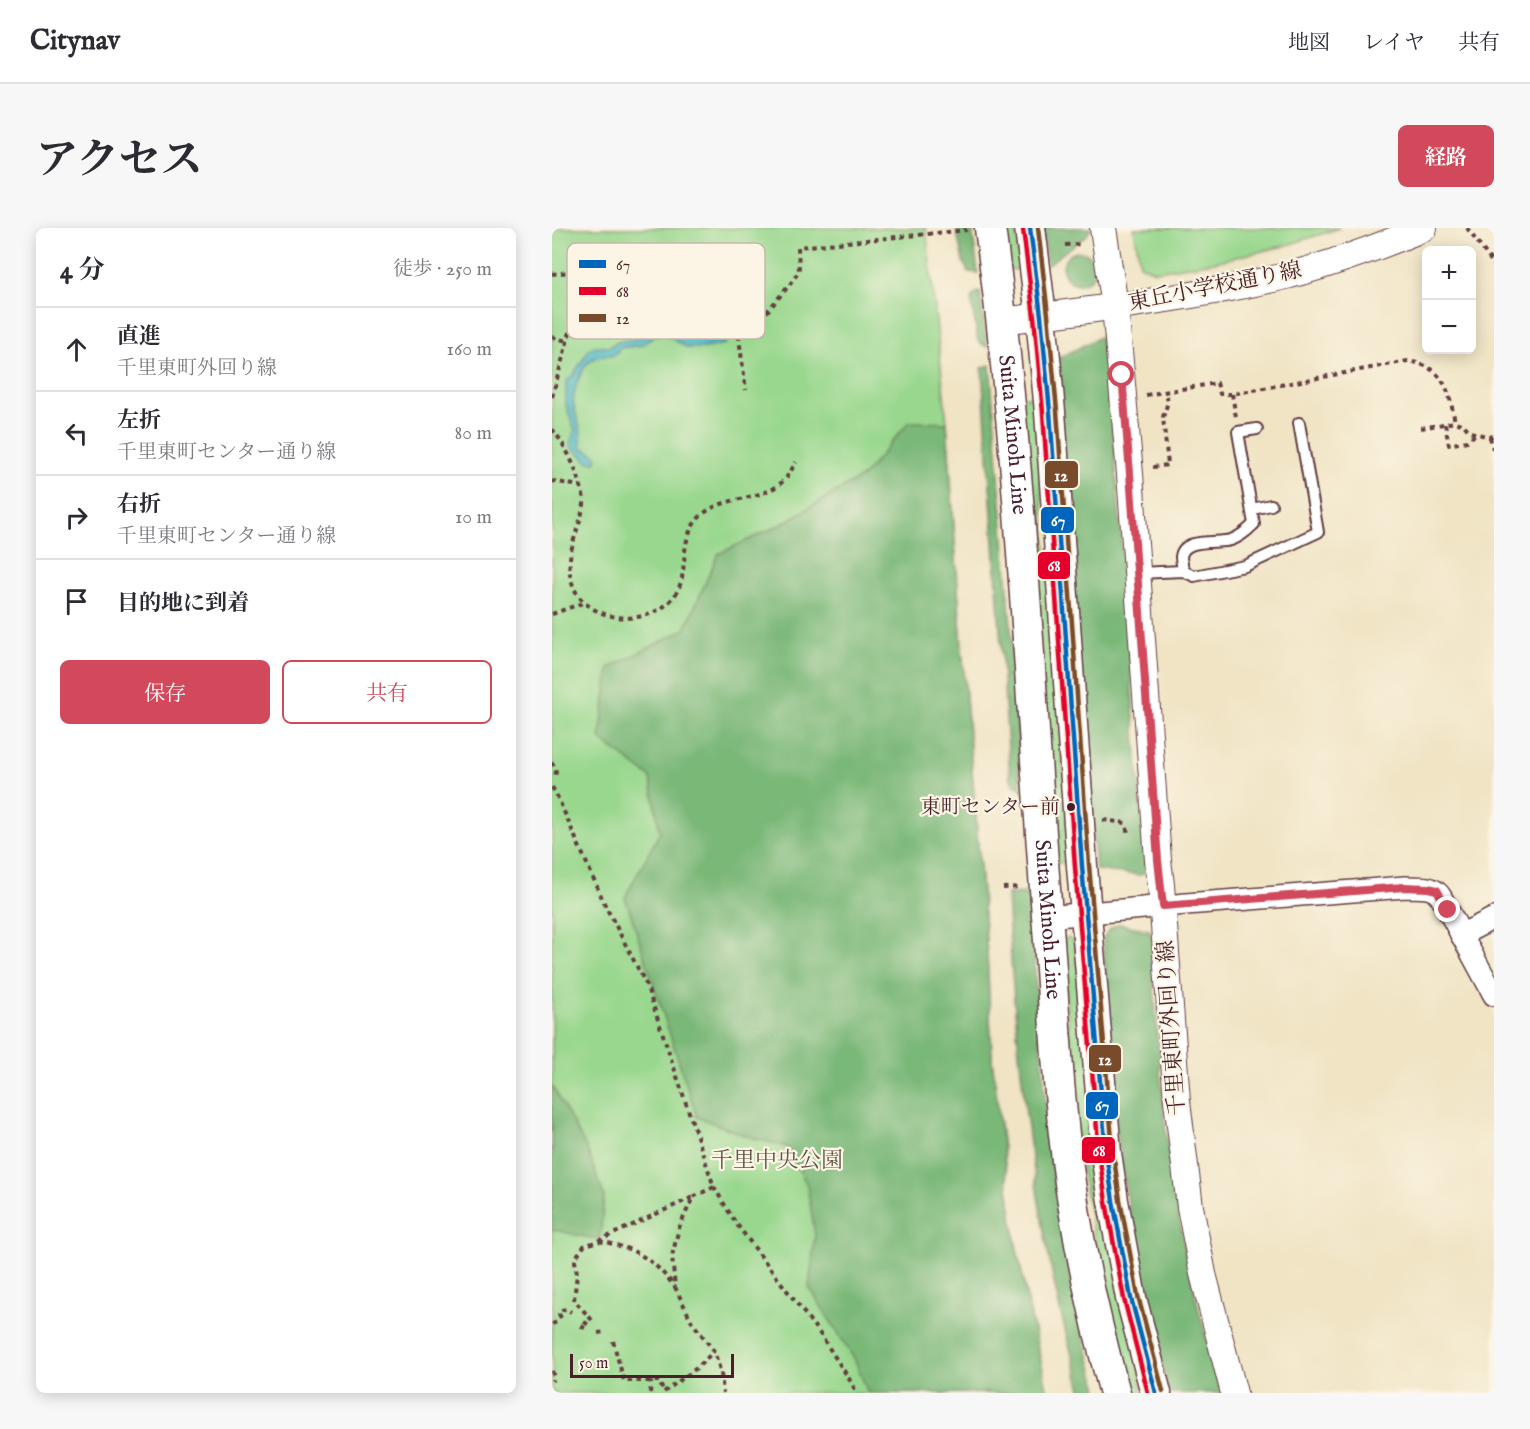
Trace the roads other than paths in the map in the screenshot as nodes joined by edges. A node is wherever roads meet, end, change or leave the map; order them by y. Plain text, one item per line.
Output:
1 (1029, 228) edge
2 (1103, 228) edge
3 (1424, 228) edge
4 (981, 229) edge
5 (1115, 306) junction
6 (1041, 316) junction
7 (1001, 321) junction
8 (1299, 423) dead end
9 (1257, 429) dead end
10 (1271, 505) dead end
11 (1252, 509) junction
12 (1183, 572) junction
13 (1137, 573) junction
14 (1163, 906) junction
15 (1086, 913) junction
16 (1047, 916) junction
17 (1494, 918) edge
18 (1461, 935) junction
19 (1494, 995) edge
20 (1115, 1393) edge
21 (1156, 1393) edge
22 (1234, 1393) edge

1 - 6 main road, Suita Minoh Line
2 - 5 street, 千里東町外回り線
3 - 5 street, 東丘小学校通り線
4 - 7 main road, Suita Minoh Line
5 - 6 street, 東丘小学校通り線
5 - 13 street, 千里東町外回り線
6 - 7 street, 東丘小学校通り線
6 - 15 main road, Suita Minoh Line
7 - 16 main road, Suita Minoh Line
8 - 12 lane
9 - 11 lane
10 - 11 lane
11 - 12 lane
12 - 13 lane
13 - 14 street, 千里東町外回り線
14 - 15 street
14 - 18 street
14 - 22 street, 千里東町外回り線
15 - 16 street
15 - 21 main road, Suita Minoh Line
16 - 20 main road, Suita Minoh Line
17 - 18 street
18 - 19 street

